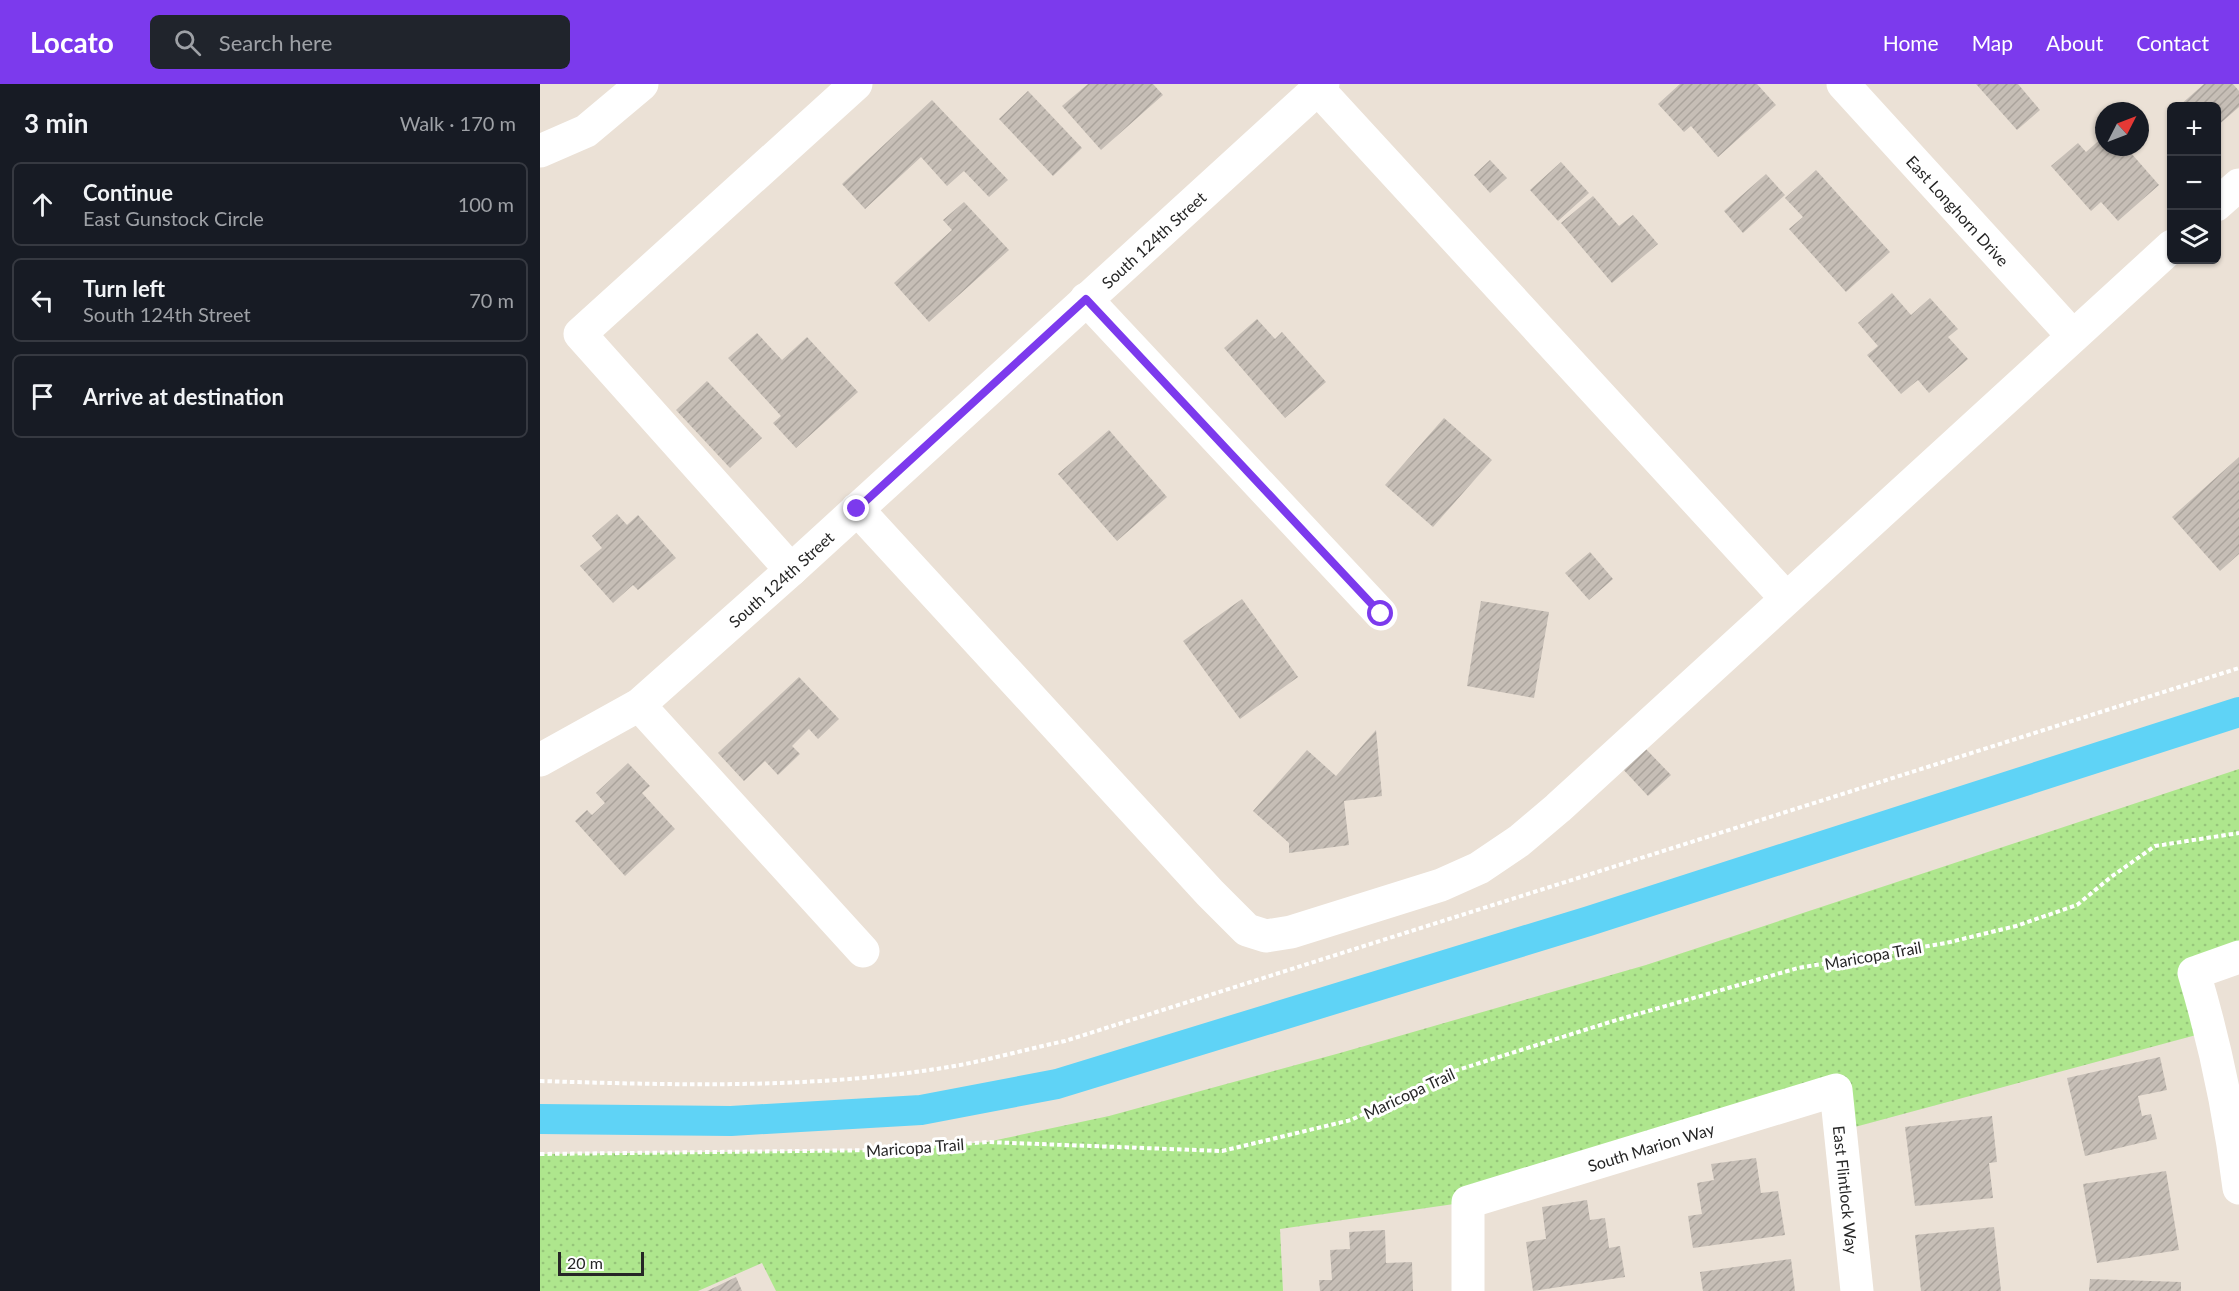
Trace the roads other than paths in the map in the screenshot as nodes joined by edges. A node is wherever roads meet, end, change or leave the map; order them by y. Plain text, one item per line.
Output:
1 (642, 84) edge
2 (856, 84) edge
3 (1843, 84) edge
4 (1321, 86) edge
5 (540, 151) edge
6 (2239, 185) edge
7 (2221, 201) edge
8 (2167, 251) edge
9 (1086, 299) junction
10 (2073, 336) junction
11 (857, 509) junction
12 (791, 570) junction
13 (1786, 598) junction
14 (1381, 614) dead end
15 (639, 705) junction
16 (540, 760) edge
17 (863, 951) dead end
18 (2239, 957) edge
19 (1836, 1090) joint
20 (2239, 1188) edge
21 (1468, 1291) edge
22 (1857, 1291) edge

1 - 5 street
2 - 12 street
3 - 10 street, East Longhorn Drive
4 - 9 street, South 124th Street
4 - 13 street
6 - 7 street
8 - 10 street
9 - 11 street, South 124th Street
9 - 14 street
10 - 13 street
11 - 12 street, South 124th Street
11 - 13 street
12 - 15 street, South 124th Street
15 - 16 street, South 124th Street
15 - 17 street
18 - 20 street
19 - 21 street, South Marion Way
19 - 22 street, East Flintlock Way

